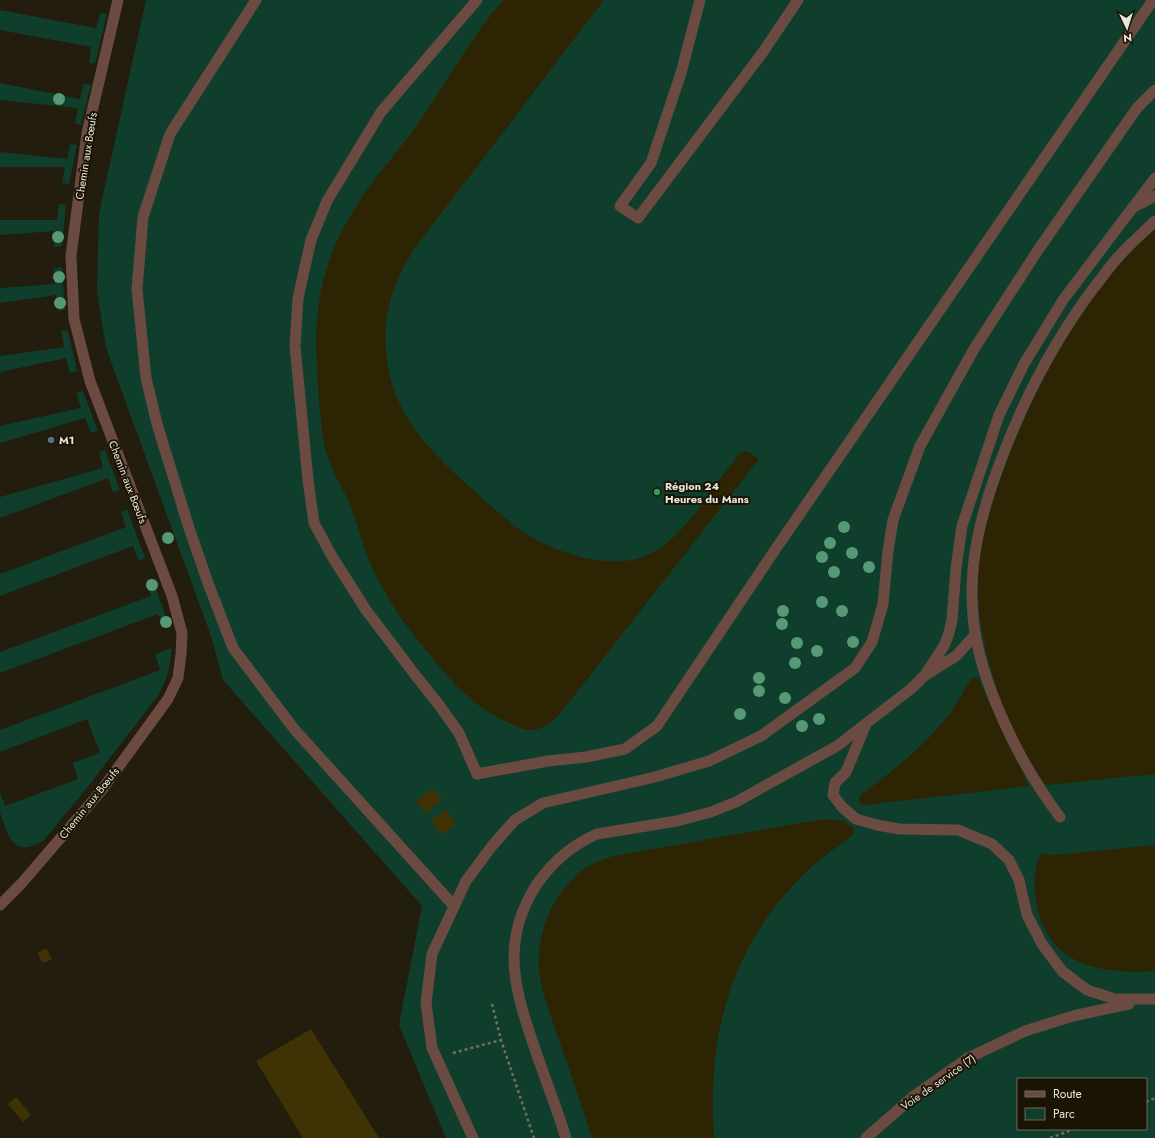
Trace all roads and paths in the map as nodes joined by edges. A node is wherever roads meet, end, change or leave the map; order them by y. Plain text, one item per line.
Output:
1 (118, 0) edge
2 (256, 0) edge
3 (477, 0) edge
4 (700, 0) edge
5 (798, 0) edge
6 (1153, 0) edge
7 (1155, 90) edge
8 (1155, 178) edge
9 (1155, 196) edge
10 (1132, 209) junction
11 (1155, 221) edge
12 (975, 635) junction
13 (925, 675) junction
14 (866, 724) junction
15 (1060, 817) dead end
16 (0, 905) edge
17 (454, 906) junction
18 (1155, 999) edge
19 (492, 1004) dead end
20 (501, 1040) junction
21 (436, 1058) junction
22 (1071, 1130) edge
23 (472, 1138) edge
24 (534, 1138) edge
25 (566, 1138) edge
26 (866, 1138) edge
27 (1050, 1138) edge

1 - 16 street, Chemin aux Bœufs
2 - 17 street
3 - 6 street
4 - 5 street
7 - 17 street
8 - 10 street
9 - 10 street
10 - 13 street
11 - 12 street
12 - 13 street
12 - 15 street
13 - 14 street
14 - 18 street
14 - 25 street
17 - 21 street
18 - 26 street, Voie de service (7)
19 - 20 path
20 - 21 path
20 - 24 path
21 - 23 street
22 - 27 path

